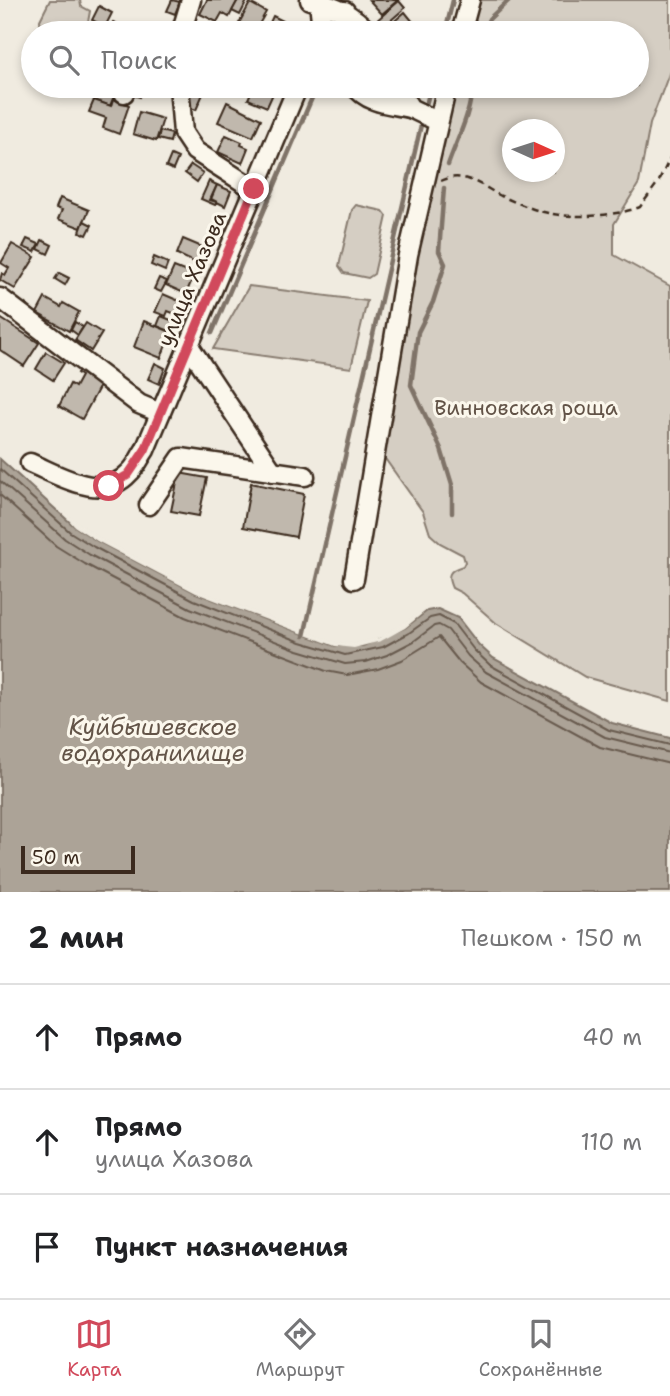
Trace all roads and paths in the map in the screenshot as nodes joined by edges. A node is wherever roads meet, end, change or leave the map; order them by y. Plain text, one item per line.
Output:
1 (191, 0) edge
2 (470, 0) edge
3 (315, 1) edge
4 (345, 12) junction
5 (185, 21) edge
6 (321, 21) edge
7 (346, 21) edge
8 (359, 21) edge
9 (464, 21) edge
10 (180, 98) edge
11 (293, 98) edge
12 (368, 98) edge
13 (404, 98) edge
14 (444, 98) edge
15 (410, 108) junction
16 (437, 121) junction
17 (670, 158) edge
18 (254, 189) junction
19 (423, 189) junction
20 (0, 298) edge
21 (189, 346) junction
22 (160, 413) junction
23 (30, 463) dead end
24 (273, 472) junction
25 (305, 476) dead end
26 (149, 505) dead end
27 (354, 579) dead end

1 - 5 street
2 - 9 street
3 - 4 street
3 - 6 street
4 - 7 street
4 - 8 street
10 - 18 street
11 - 18 street, улица Хазова
12 - 15 street
13 - 15 street
14 - 16 street
15 - 16 street
16 - 19 street
17 - 19 path
18 - 21 street, улица Хазова
19 - 27 street
20 - 22 street
21 - 22 street, улица Хазова
21 - 24 street
22 - 23 street, улица Хазова
24 - 25 street
24 - 26 street

